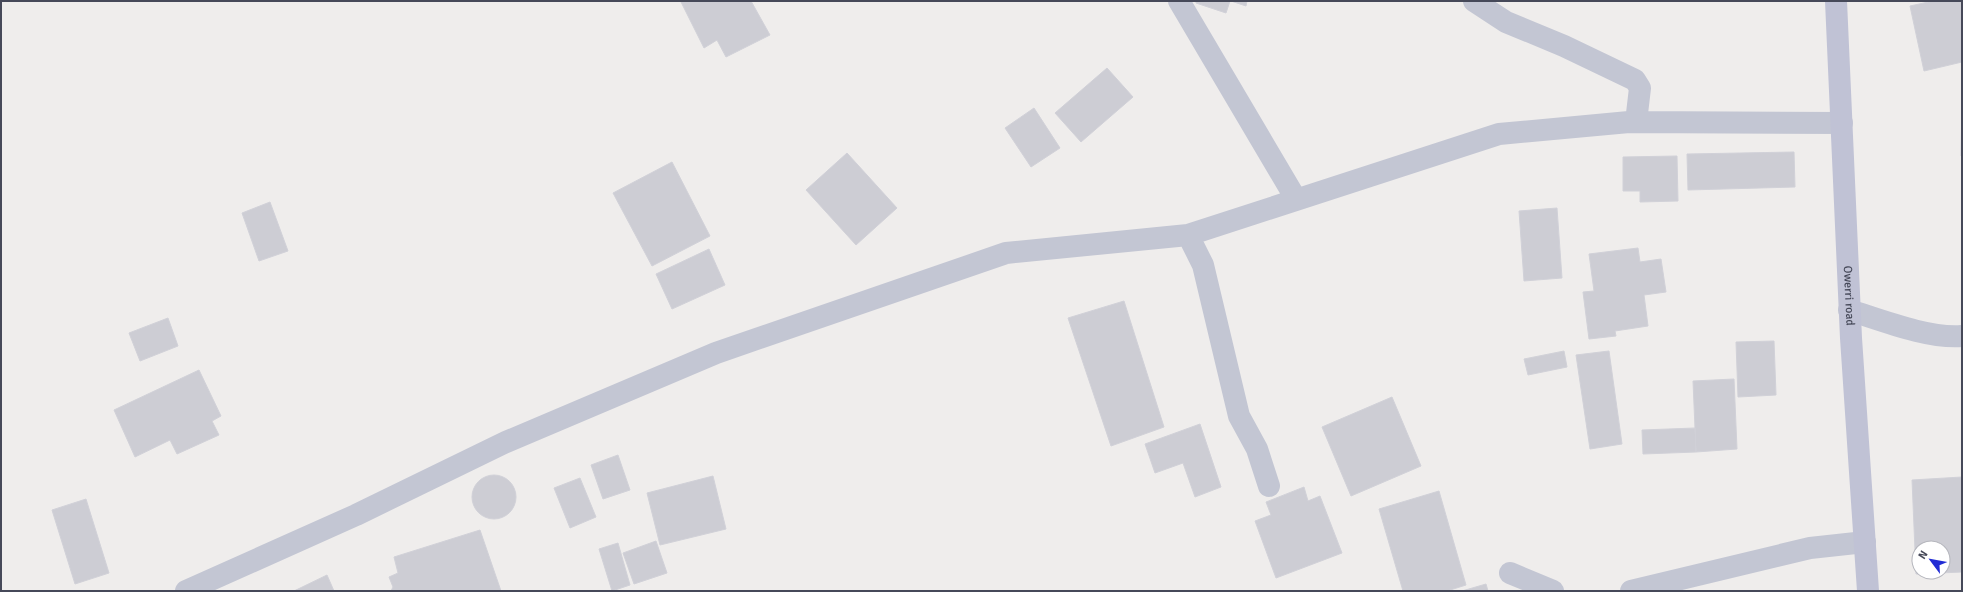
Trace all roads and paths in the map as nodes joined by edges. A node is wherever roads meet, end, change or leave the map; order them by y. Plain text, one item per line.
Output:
1 (1179, 1) edge
2 (1474, 1) edge
3 (1836, 1) edge
4 (1636, 122) junction
5 (1842, 122) junction
6 (1296, 199) junction
7 (1188, 235) junction
8 (1850, 310) junction
9 (1962, 336) edge
10 (1268, 486) dead end
11 (1865, 542) junction
12 (1510, 572) dead end
13 (186, 591) edge
14 (1553, 591) edge
15 (1631, 591) edge
16 (1868, 591) edge

1 - 6 street
2 - 4 street
3 - 5 main road, Owerri road
4 - 5 street
4 - 6 street
5 - 8 main road, Owerri road
6 - 7 street
7 - 10 street
7 - 13 street
8 - 9 street
8 - 11 main road, Owerri road
11 - 15 street
11 - 16 main road, Owerri road
12 - 14 street

